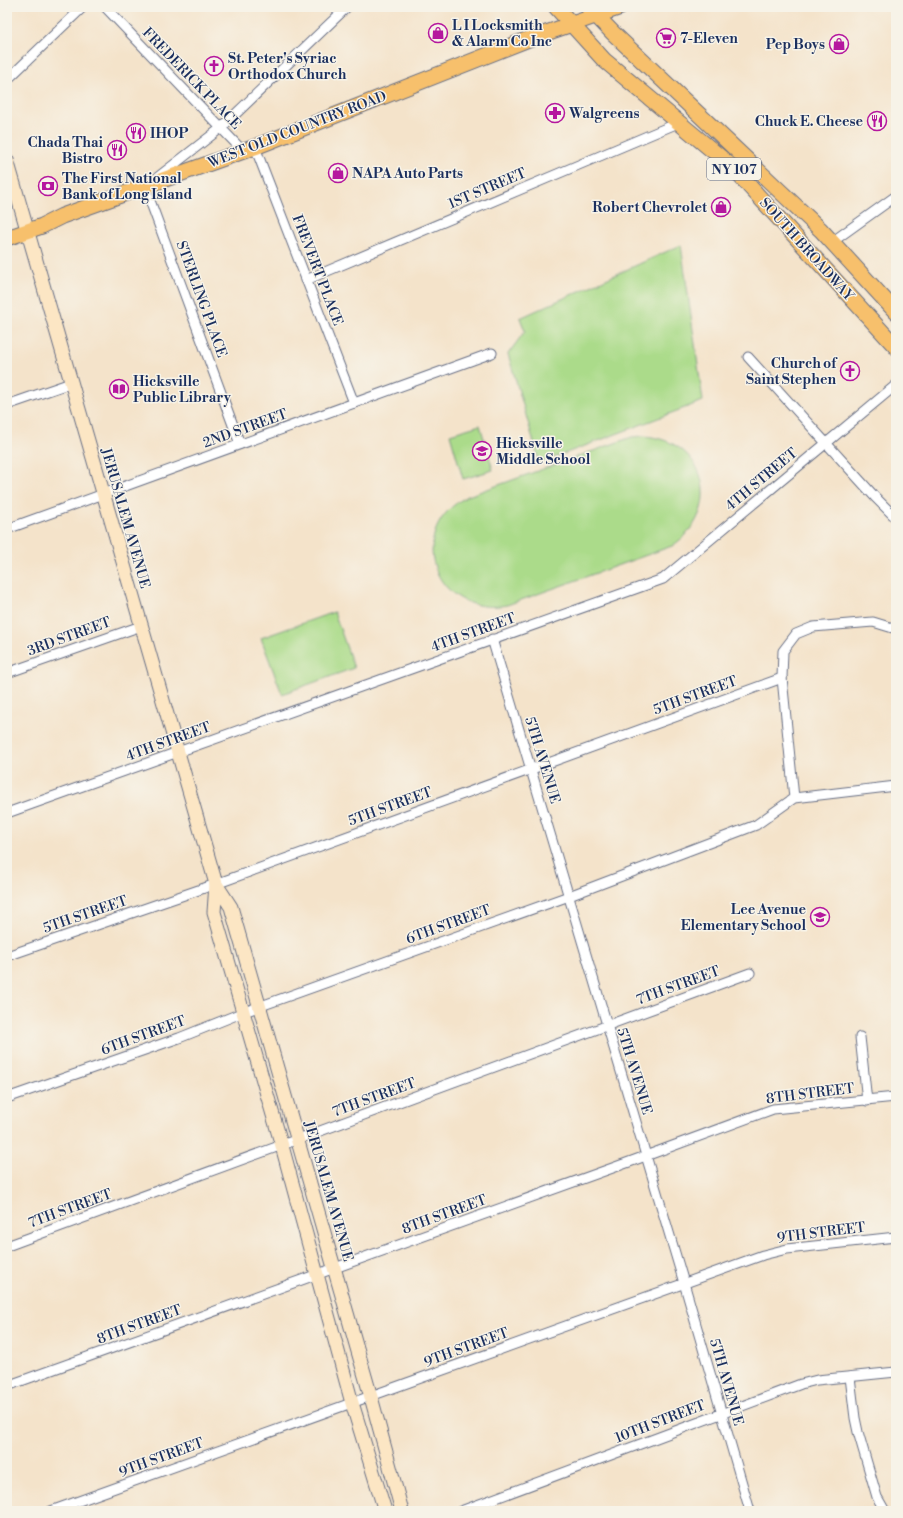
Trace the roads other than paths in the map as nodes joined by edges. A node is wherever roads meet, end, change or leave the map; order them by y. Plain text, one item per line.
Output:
1 (83, 7) edge
2 (105, 7) edge
3 (347, 7) edge
4 (556, 7) edge
5 (621, 7) edge
6 (591, 14) edge
7 (572, 24) junction
8 (7, 80) edge
9 (678, 123) junction
10 (221, 128) junction
11 (249, 149) junction
12 (7, 160) edge
13 (145, 186) junction
14 (896, 196) edge
15 (28, 231) junction
16 (7, 238) edge
17 (832, 242) junction
18 (306, 280) junction
19 (896, 312) edge
20 (896, 347) edge
21 (492, 354) dead end
22 (748, 356) dead end
23 (71, 383) junction
24 (896, 384) edge
25 (354, 403) junction
26 (7, 405) edge
27 (826, 443) junction
28 (240, 444) junction
29 (103, 495) junction
30 (896, 518) edge
31 (7, 529) edge
32 (141, 626) junction
33 (896, 629) edge
34 (492, 639) junction
35 (7, 673) edge
36 (782, 678) junction
37 (178, 753) junction
38 (531, 770) junction
39 (896, 786) edge
40 (794, 798) junction
41 (7, 813) edge
42 (216, 884) junction
43 (569, 896) junction
44 (7, 956) edge
45 (750, 973) dead end
46 (259, 1006) junction
47 (244, 1012) junction
48 (607, 1026) junction
49 (860, 1037) dead end
50 (7, 1098) edge
51 (896, 1098) edge
52 (867, 1100) junction
53 (298, 1140) junction
54 (282, 1146) junction
55 (646, 1156) junction
56 (896, 1237) edge
57 (7, 1246) edge
58 (334, 1268) junction
59 (318, 1274) junction
60 (684, 1283) junction
61 (896, 1372) edge
62 (850, 1377) junction
63 (7, 1386) edge
64 (371, 1396) junction
65 (352, 1403) junction
66 (721, 1413) junction
67 (51, 1511) edge
68 (385, 1511) edge
69 (402, 1511) edge
70 (461, 1511) edge
71 (750, 1511) edge
72 (885, 1511) edge

1 - 8 street
2 - 10 street, FREDERICK PLACE
3 - 10 street
4 - 7 main road, SOUTH BROADWAY / NY 107
5 - 6 main road, WEST OLD COUNTRY ROAD
6 - 7 main road, WEST OLD COUNTRY ROAD
6 - 17 main road, SOUTH BROADWAY / NY 107
7 - 9 main road, SOUTH BROADWAY / NY 107
7 - 11 main road, WEST OLD COUNTRY ROAD
9 - 18 street, 1ST STREET
9 - 20 main road, SOUTH BROADWAY / NY 107
10 - 11 street, FREDERICK PLACE
10 - 13 street
11 - 13 main road, WEST OLD COUNTRY ROAD
11 - 18 street, FREVERT PLACE
12 - 15 main road, JERUSALEM AVENUE
13 - 15 main road, WEST OLD COUNTRY ROAD
13 - 28 street, STERLING PLACE
14 - 17 street
15 - 16 main road, WEST OLD COUNTRY ROAD
15 - 23 main road, JERUSALEM AVENUE
17 - 19 main road, SOUTH BROADWAY / NY 107
18 - 25 street, FREVERT PLACE
21 - 25 street, 2ND STREET
22 - 27 street
23 - 26 street
23 - 29 main road, JERUSALEM AVENUE
24 - 27 street, 4TH STREET
25 - 28 street, 2ND STREET
27 - 30 street
27 - 34 street, 4TH STREET
28 - 29 street, 2ND STREET
29 - 31 street, 2ND STREET
29 - 32 main road, JERUSALEM AVENUE
32 - 35 street, 3RD STREET
32 - 37 main road, JERUSALEM AVENUE
33 - 36 street
34 - 37 street, 4TH STREET
34 - 38 street, 5TH AVENUE
36 - 38 street, 5TH STREET
36 - 40 street
37 - 41 street, 4TH STREET
37 - 42 main road, JERUSALEM AVENUE
38 - 42 street, 5TH STREET
38 - 43 street, 5TH AVENUE
39 - 40 street, 6TH STREET
40 - 43 street, 6TH STREET
42 - 44 street, 5TH STREET
42 - 46 main road, JERUSALEM AVENUE
42 - 47 main road, JERUSALEM AVENUE
43 - 46 street, 6TH STREET
43 - 48 street, 5TH AVENUE
45 - 48 street, 7TH STREET
46 - 47 street, 6TH STREET
46 - 53 main road, JERUSALEM AVENUE
47 - 50 street, 6TH STREET
47 - 54 main road, JERUSALEM AVENUE
48 - 53 street, 7TH STREET
48 - 55 street, 5TH AVENUE
49 - 52 street
51 - 52 street, 8TH STREET
52 - 55 street, 8TH STREET
53 - 54 street, 7TH STREET
53 - 58 main road, JERUSALEM AVENUE
54 - 57 street, 7TH STREET
54 - 59 main road, JERUSALEM AVENUE
55 - 58 street, 8TH STREET
55 - 60 street, 5TH AVENUE
56 - 60 street, 9TH STREET
58 - 59 street, 8TH STREET
58 - 64 main road, JERUSALEM AVENUE
59 - 63 street, 8TH STREET
59 - 65 main road, JERUSALEM AVENUE
60 - 64 street, 9TH STREET
60 - 66 street, 5TH AVENUE
61 - 62 street, 10TH STREET
62 - 66 street, 10TH STREET
62 - 72 street
64 - 65 street, 9TH STREET
64 - 69 main road, JERUSALEM AVENUE
65 - 67 street, 9TH STREET
65 - 68 main road, JERUSALEM AVENUE
66 - 70 street, 10TH STREET
66 - 71 street, 5TH AVENUE

